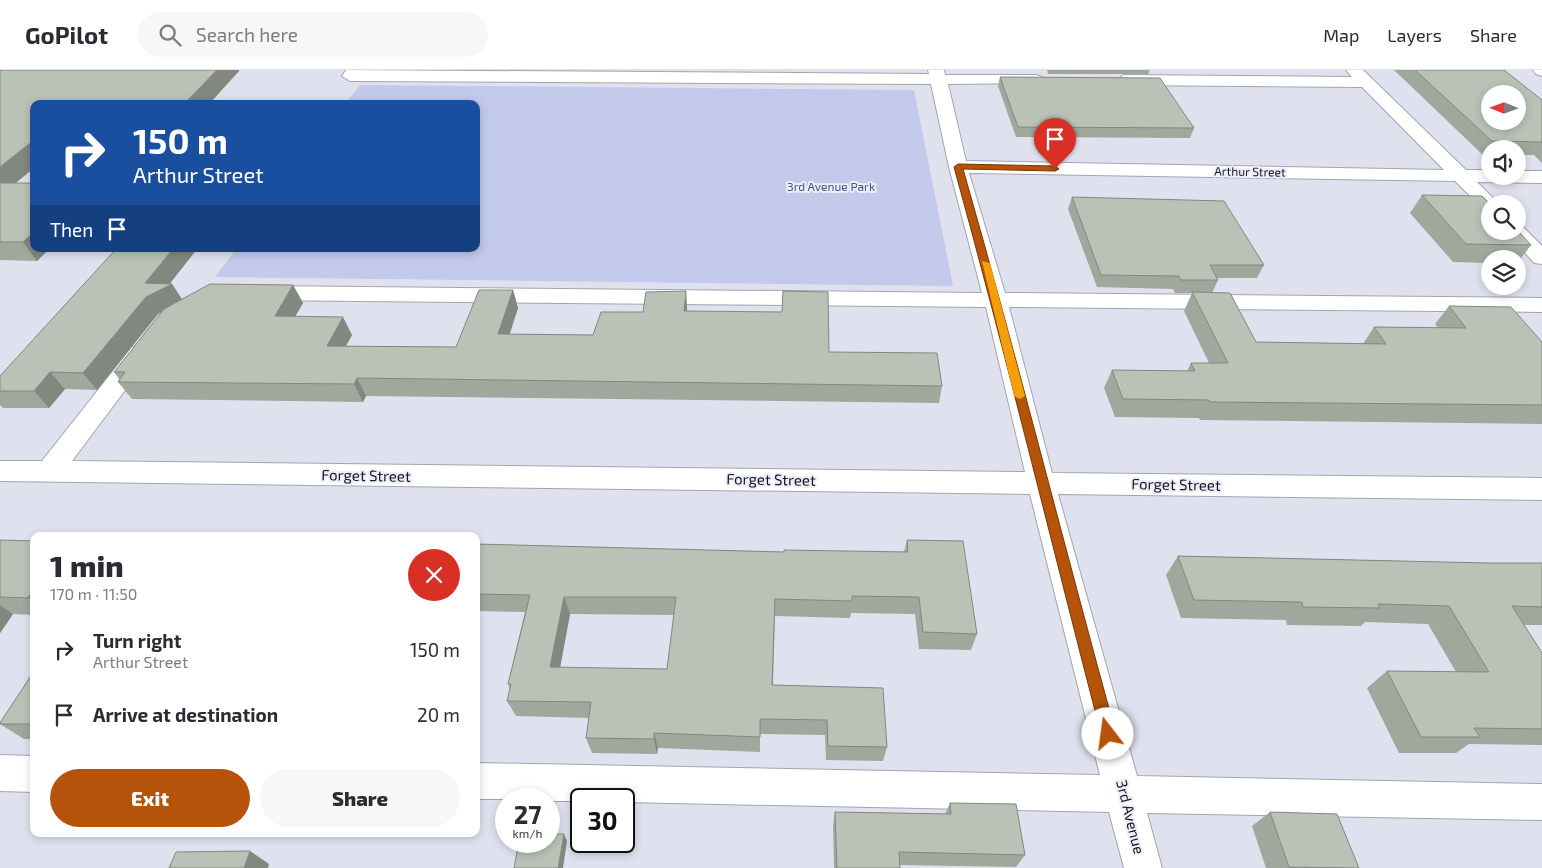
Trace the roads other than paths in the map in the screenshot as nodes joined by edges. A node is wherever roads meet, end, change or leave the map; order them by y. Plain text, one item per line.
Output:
1 (355, 70) edge
2 (937, 75) edge
3 (1359, 76) edge
4 (1057, 80) edge
5 (1107, 80) edge
6 (958, 167) junction
7 (1462, 176) junction
8 (1542, 177) edge
9 (1481, 196) edge
10 (1525, 240) edge
11 (1542, 258) edge
12 (236, 293) edge
13 (996, 301) junction
14 (1542, 305) edge
15 (155, 335) edge
16 (49, 472) junction
17 (3, 474) edge
18 (1041, 484) junction
19 (1542, 489) edge
20 (0, 773) edge
21 (30, 774) edge
22 (480, 781) edge
23 (1124, 792) junction
24 (1542, 802) edge
25 (1143, 868) edge

1 - 2 street
2 - 4 street
2 - 6 street, 3rd Avenue
3 - 5 street
3 - 7 street
6 - 7 street, Arthur Street
6 - 13 street, 3rd Avenue
7 - 8 street, Arthur Street
7 - 9 street
10 - 11 street
12 - 13 street
13 - 14 street
13 - 18 street, 3rd Avenue
15 - 16 street
16 - 17 street, Forget Street
16 - 18 street, Forget Street
18 - 19 street, Forget Street
18 - 23 street, 3rd Avenue
20 - 21 street
22 - 23 street
23 - 24 street
23 - 25 street, 3rd Avenue

